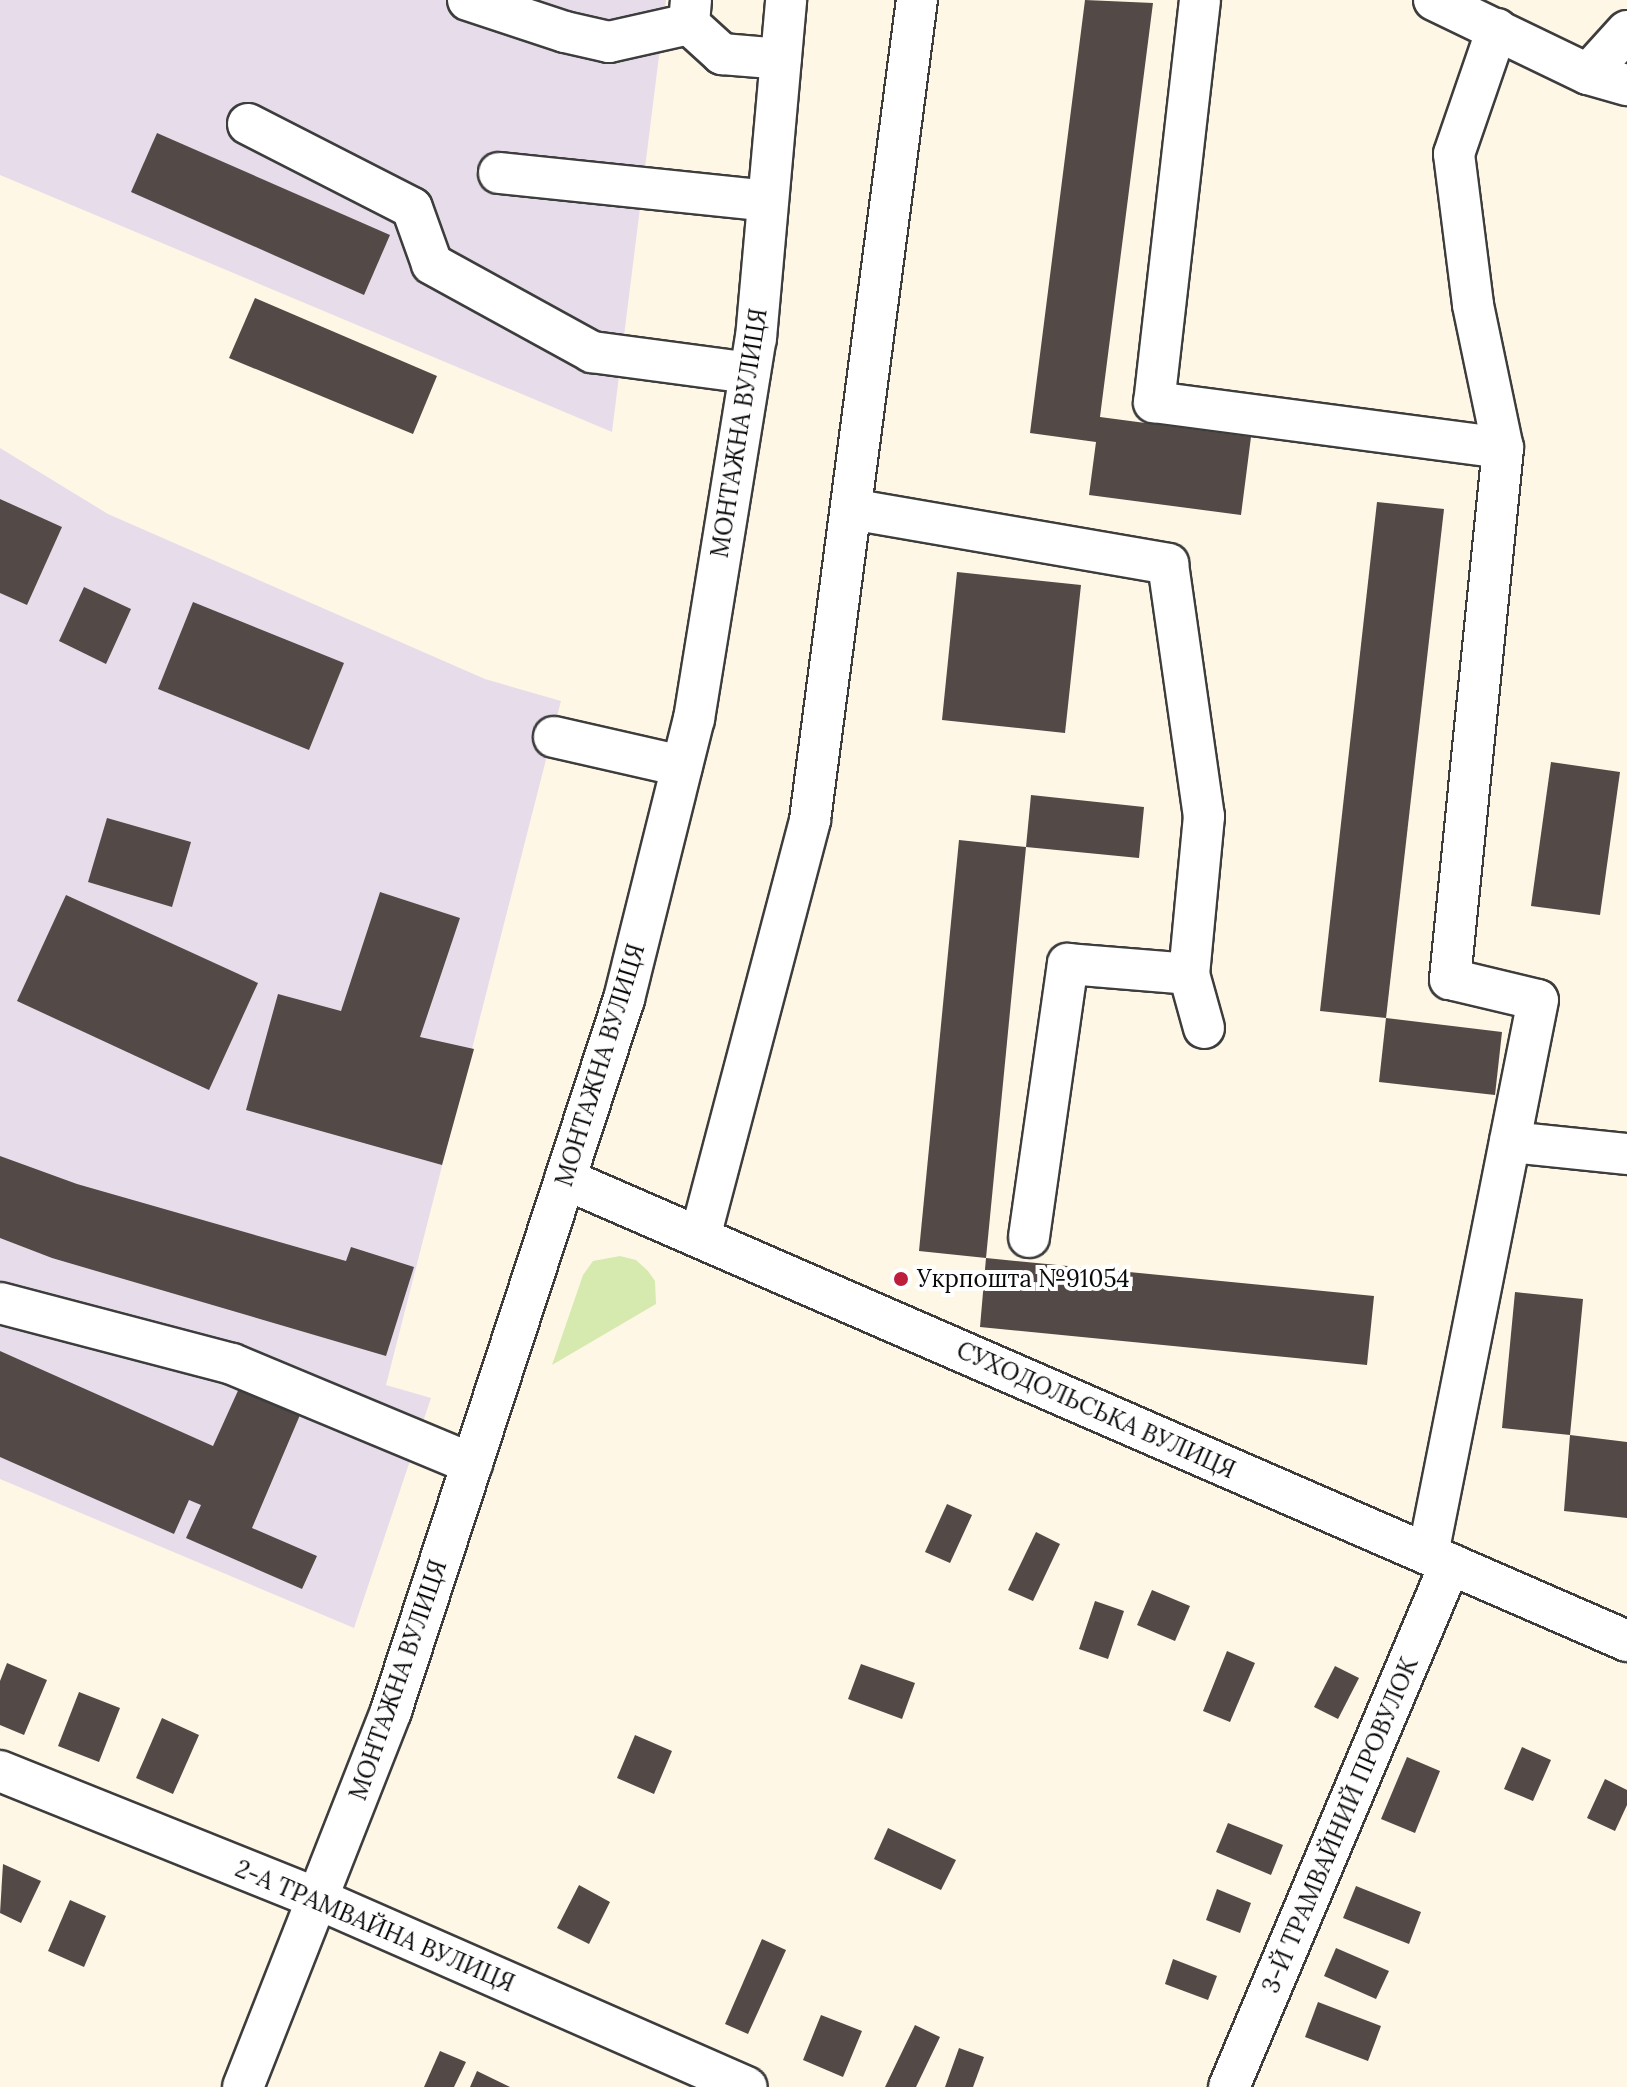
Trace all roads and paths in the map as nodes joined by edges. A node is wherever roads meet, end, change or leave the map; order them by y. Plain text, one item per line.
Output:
1 (786, 0) edge
2 (917, 0) edge
3 (1200, 0) edge
4 (1434, 0) edge
5 (484, 2) edge
6 (690, 12) edge
7 (1497, 29) junction
8 (1627, 31) edge
9 (781, 59) junction
10 (1588, 74) junction
11 (1627, 85) edge
12 (248, 124) dead end
13 (499, 173) dead end
14 (768, 201) junction
15 (750, 373) junction
16 (1503, 448) junction
17 (851, 509) junction
18 (554, 737) dead end
19 (682, 766) junction
20 (1189, 974) junction
21 (1204, 1028) dead end
22 (1510, 1142) junction
23 (1627, 1154) edge
24 (565, 1179) junction
25 (700, 1237) junction
26 (1029, 1237) dead end
27 (0, 1303) edge
28 (472, 1464) junction
29 (1439, 1559) junction
30 (1627, 1641) edge
31 (0, 1771) edge
32 (318, 1899) junction
33 (243, 2087) edge
34 (747, 2087) edge
35 (1229, 2087) edge

1 - 9 street, МОНТАЖНА ВУЛИЦЯ
2 - 17 street
3 - 16 street
4 - 7 street
5 - 6 street
6 - 9 street
7 - 10 street
7 - 16 street
8 - 10 street
9 - 14 street, МОНТАЖНА ВУЛИЦЯ
10 - 11 street
12 - 15 street
13 - 14 street
14 - 15 street, МОНТАЖНА ВУЛИЦЯ
15 - 19 street, МОНТАЖНА ВУЛИЦЯ
16 - 22 street, 3-Й ТРАМВАЙНИЙ ПРОВУЛОК
17 - 20 street
17 - 25 street
18 - 19 street
19 - 24 street, МОНТАЖНА ВУЛИЦЯ
20 - 21 street
20 - 26 street
22 - 23 street
22 - 29 street, 3-Й ТРАМВАЙНИЙ ПРОВУЛОК
24 - 25 street, СУХОДОЛЬСЬКА ВУЛИЦЯ
24 - 28 street, МОНТАЖНА ВУЛИЦЯ
25 - 29 street, СУХОДОЛЬСЬКА ВУЛИЦЯ
27 - 28 street
28 - 32 street, МОНТАЖНА ВУЛИЦЯ
29 - 30 street, СУХОДОЛЬСЬКА ВУЛИЦЯ
29 - 35 street, 3-Й ТРАМВАЙНИЙ ПРОВУЛОК
31 - 32 street, 2-А ТРАМВАЙНА ВУЛИЦЯ
32 - 33 street, МОНТАЖНА ВУЛИЦЯ
32 - 34 street, 2-А ТРАМВАЙНА ВУЛИЦЯ

